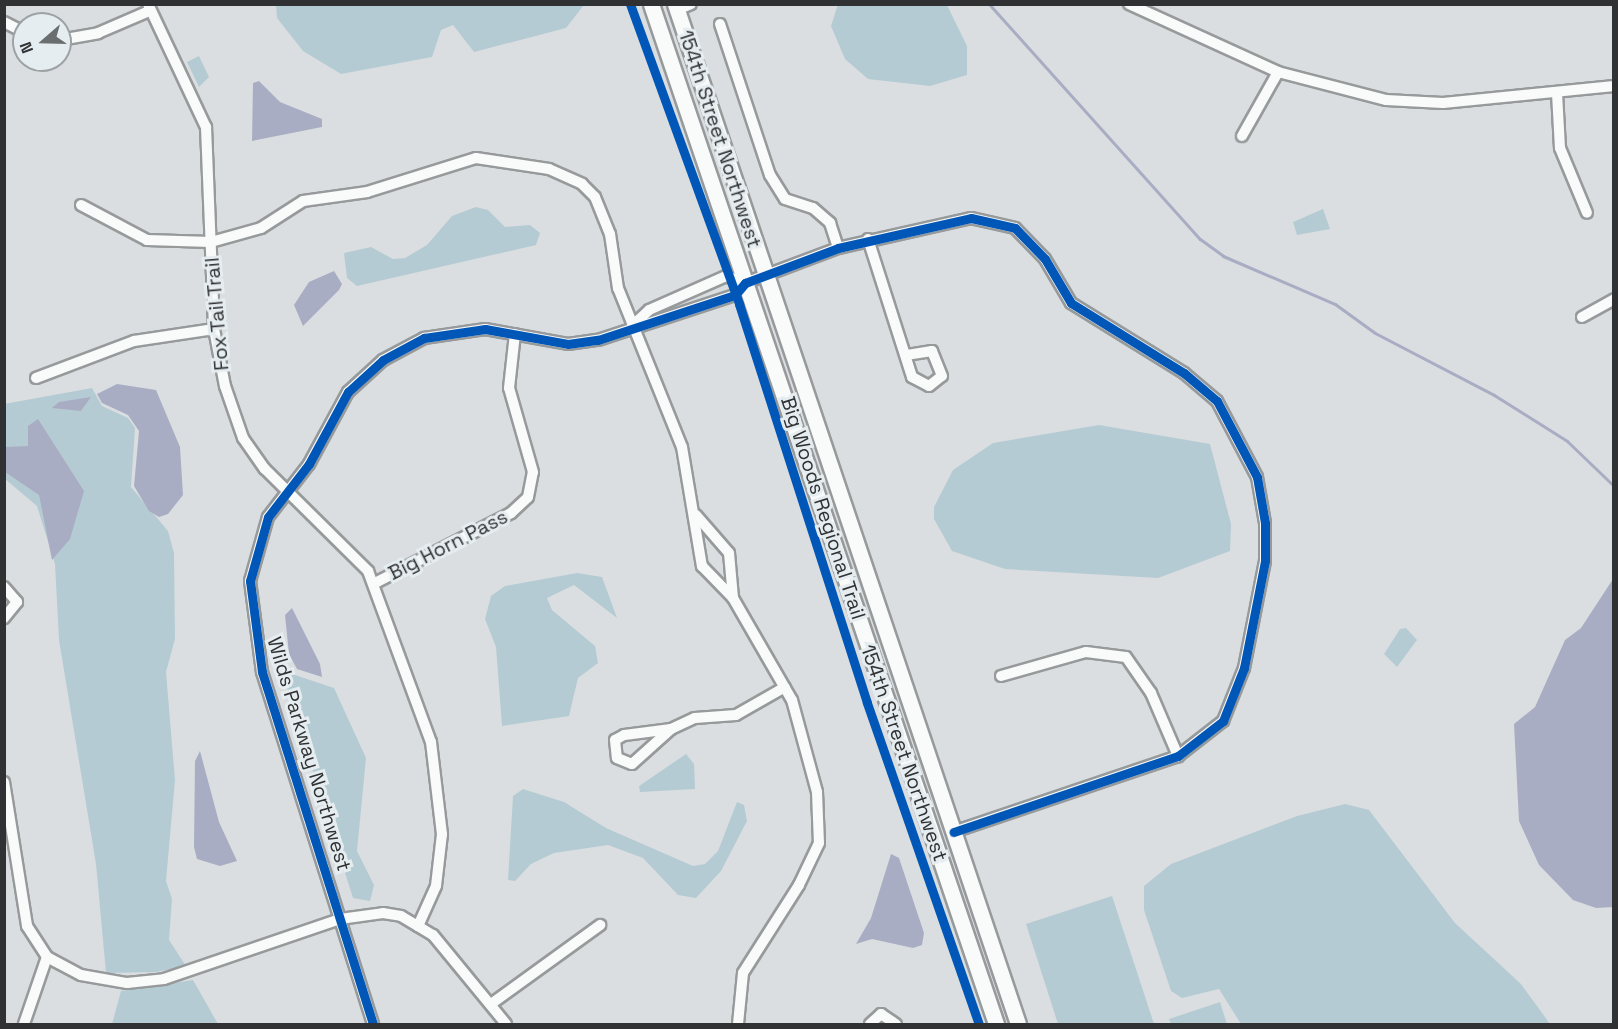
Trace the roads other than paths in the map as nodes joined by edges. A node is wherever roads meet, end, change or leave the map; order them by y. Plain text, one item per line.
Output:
1 (651, 4) edge
2 (1129, 4) edge
3 (676, 6) edge
4 (149, 8) edge
5 (720, 24) dead end
6 (72, 38) edge
7 (1278, 72) junction
8 (1614, 87) edge
9 (1557, 93) junction
10 (1242, 136) dead end
11 (81, 205) dead end
12 (1587, 213) dead end
13 (868, 239) junction
14 (211, 242) junction
15 (838, 248) junction
16 (765, 276) junction
17 (745, 283) junction
18 (1614, 299) edge
19 (1582, 317) dead end
20 (633, 326) junction
21 (214, 329) junction
22 (515, 334) junction
23 (907, 355) dead end
24 (36, 378) dead end
25 (287, 491) junction
26 (696, 515) junction
27 (375, 583) junction
28 (4, 587) edge
29 (733, 598) junction
30 (4, 618) edge
31 (1002, 676) dead end
32 (786, 687) junction
33 (671, 729) junction
34 (1178, 756) junction
35 (4, 782) edge
36 (953, 832) junction
37 (340, 919) junction
38 (600, 925) dead end
39 (418, 926) junction
40 (47, 957) junction
41 (491, 1004) junction
42 (24, 1024) edge
43 (373, 1024) edge
44 (506, 1024) edge
45 (738, 1024) edge
46 (870, 1024) edge
47 (896, 1024) edge
48 (996, 1024) edge
49 (1018, 1024) edge

1 - 17 street, 154th Street Northwest
2 - 7 street
3 - 16 street, 154th Street Northwest
4 - 6 street
4 - 14 street, Fox Tail Trail
5 - 15 street
7 - 9 street
7 - 10 street
8 - 9 street
9 - 12 street
11 - 14 street
13 - 15 street, Wilds Parkway Northwest
13 - 23 street
13 - 34 street, Wilds Parkway Northwest
14 - 20 street
14 - 21 street, Fox Tail Trail
15 - 16 street, Wilds Parkway Northwest
16 - 17 street, Wilds Parkway Northwest
16 - 36 street, 154th Street Northwest
17 - 20 street, Wilds Parkway Northwest
17 - 20 street, Wilds Parkway Northwest
17 - 48 street, 154th Street Northwest
18 - 19 street
20 - 22 street, Wilds Parkway Northwest
20 - 26 street
21 - 24 street
21 - 25 street, Fox Tail Trail
22 - 25 street, Wilds Parkway Northwest
22 - 27 street, Big Horn Pass
25 - 27 street, Fox Tail Trail
25 - 37 street, Wilds Parkway Northwest
26 - 29 street
26 - 29 street
27 - 39 street, Fox Tail Trail
28 - 30 street
29 - 32 street
31 - 34 street
32 - 33 street
32 - 45 street
33 - 33 street
34 - 36 street, Wilds Parkway Northwest
35 - 40 street
36 - 49 street, 154th Street Northwest
37 - 39 street
37 - 40 street
37 - 43 street, Wilds Parkway Northwest
38 - 41 street
39 - 41 street
40 - 42 street
41 - 44 street
46 - 47 street

